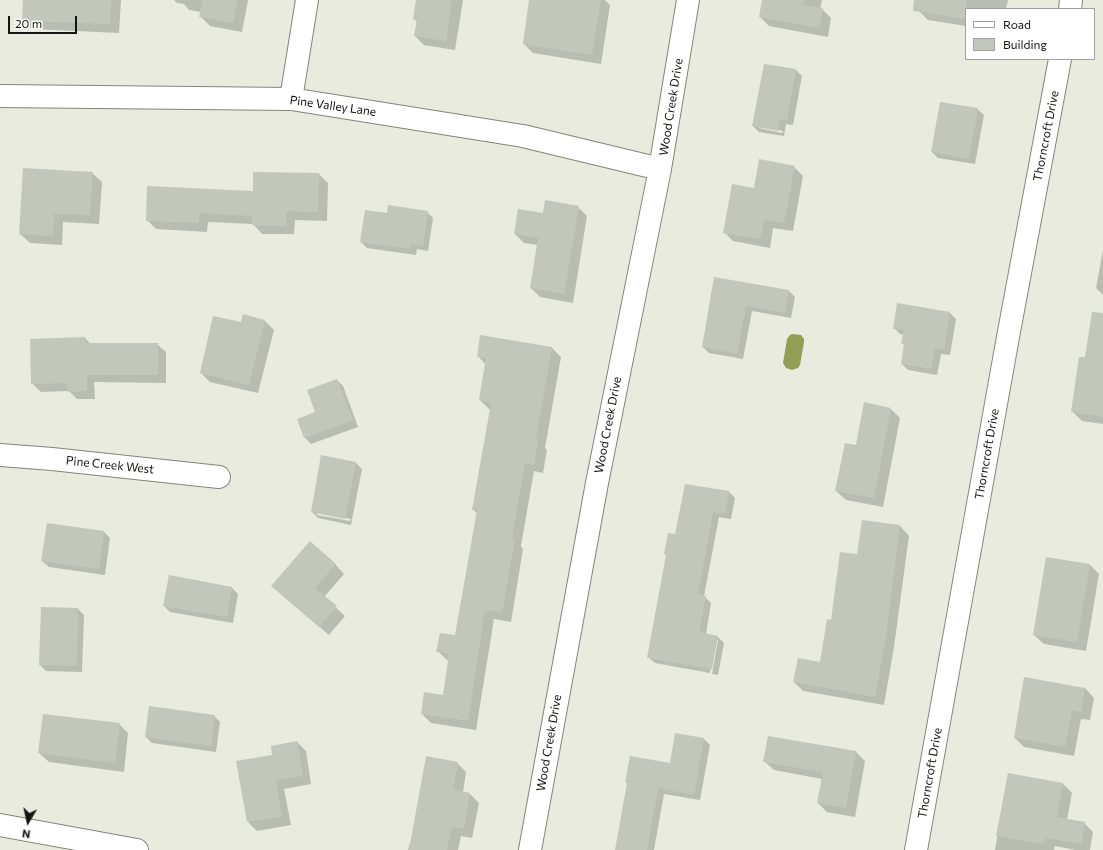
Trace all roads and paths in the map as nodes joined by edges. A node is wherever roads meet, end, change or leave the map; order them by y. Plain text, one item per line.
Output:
1 (307, 0) edge
2 (688, 0) edge
3 (1060, 60) edge
4 (0, 96) edge
5 (291, 98) junction
6 (660, 169) junction
7 (0, 455) edge
8 (219, 477) dead end
9 (0, 826) edge
10 (137, 850) edge
11 (530, 850) edge
12 (916, 850) edge

1 - 5 street
2 - 6 street, Wood Creek Drive
3 - 12 street, Thorncroft Drive
4 - 5 street, Pine Valley Lane
5 - 6 street, Pine Valley Lane
6 - 11 street, Wood Creek Drive
7 - 8 street, Pine Creek West
9 - 10 street

